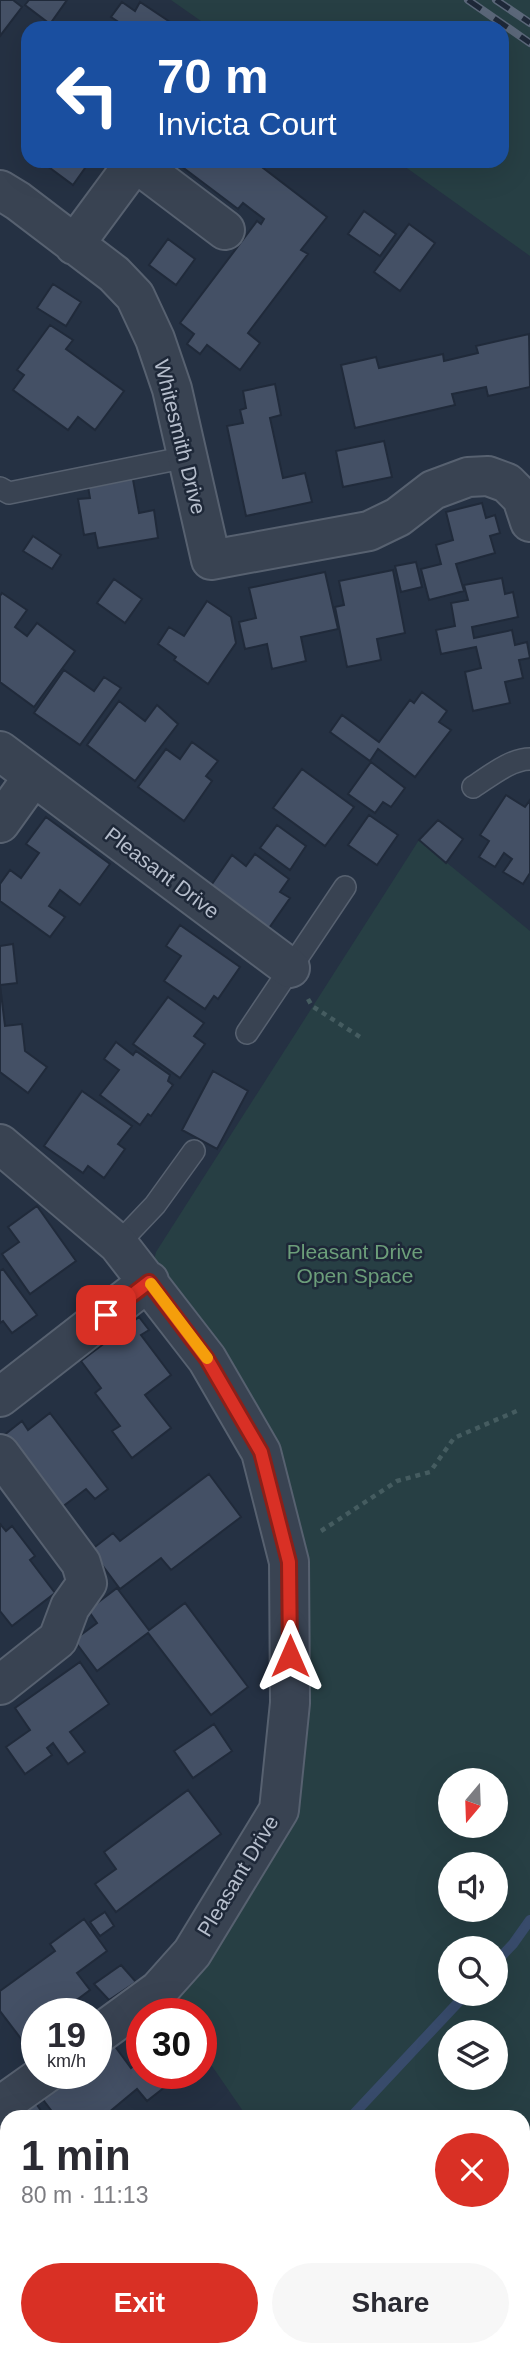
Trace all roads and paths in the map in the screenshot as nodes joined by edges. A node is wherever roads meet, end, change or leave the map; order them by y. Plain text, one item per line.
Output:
1 (132, 168) edge
2 (144, 168) edge
3 (0, 190) edge
4 (225, 230) dead end
5 (74, 245) junction
6 (187, 457) junction
7 (0, 488) edge
8 (530, 522) edge
9 (0, 751) edge
10 (530, 759) edge
11 (33, 777) junction
12 (473, 788) dead end
13 (0, 823) edge
14 (345, 887) dead end
15 (290, 968) junction
16 (247, 1033) dead end
17 (360, 1037) dead end
18 (0, 1144) edge
19 (194, 1150) dead end
20 (118, 1244) junction
21 (149, 1282) junction
22 (0, 1397) edge
23 (519, 1410) dead end
24 (0, 1454) edge
25 (287, 1551) junction
26 (0, 1685) edge
27 (112, 2024) edge
28 (24, 2089) edge
29 (0, 2106) edge

1 - 5 street
2 - 4 street
3 - 5 street, Whitesmith Drive
5 - 6 street, Whitesmith Drive
6 - 7 lane
6 - 8 street, Whitesmith Drive
9 - 11 street, Pleasant Drive
10 - 12 lane
11 - 13 street
11 - 15 street, Pleasant Drive
14 - 15 lane
15 - 16 lane
15 - 17 path
18 - 20 street, Pleasant Drive
19 - 20 lane
20 - 21 street, Pleasant Drive
21 - 22 street
21 - 25 street, Pleasant Drive
23 - 25 path
24 - 26 street
25 - 27 street, Pleasant Drive
28 - 29 street

